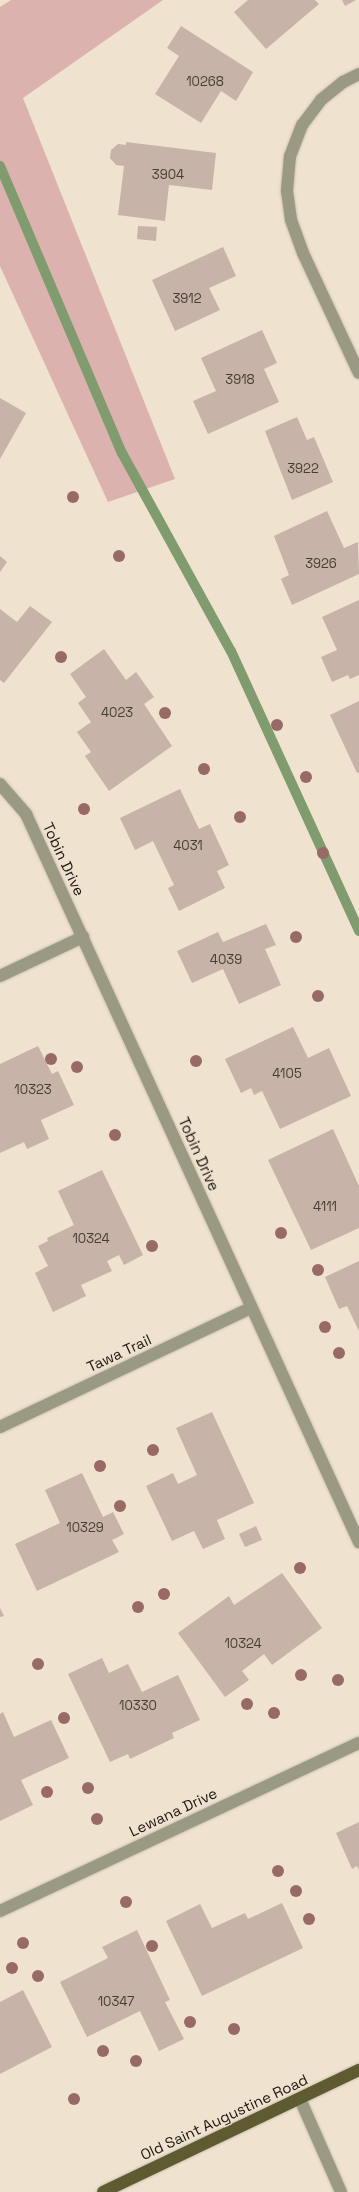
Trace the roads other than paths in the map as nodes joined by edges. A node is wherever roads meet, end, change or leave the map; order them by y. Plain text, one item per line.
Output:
1 (359, 74) edge
2 (359, 373) edge
3 (0, 784) edge
4 (83, 938) junction
5 (0, 976) edge
6 (251, 1308) junction
7 (0, 1427) edge
8 (359, 1542) edge
9 (359, 1743) edge
10 (0, 1911) edge
11 (359, 2070) edge
12 (300, 2099) junction
13 (103, 2192) edge
14 (341, 2192) edge

1 - 2 street
3 - 4 street, Tobin Drive
4 - 5 street
4 - 6 street, Tobin Drive
6 - 7 street, Tawa Trail
6 - 8 street, Tobin Drive
9 - 10 street, Lewana Drive
11 - 12 main road, Old Saint Augustine Road
12 - 13 main road, Old Saint Augustine Road
12 - 14 street

